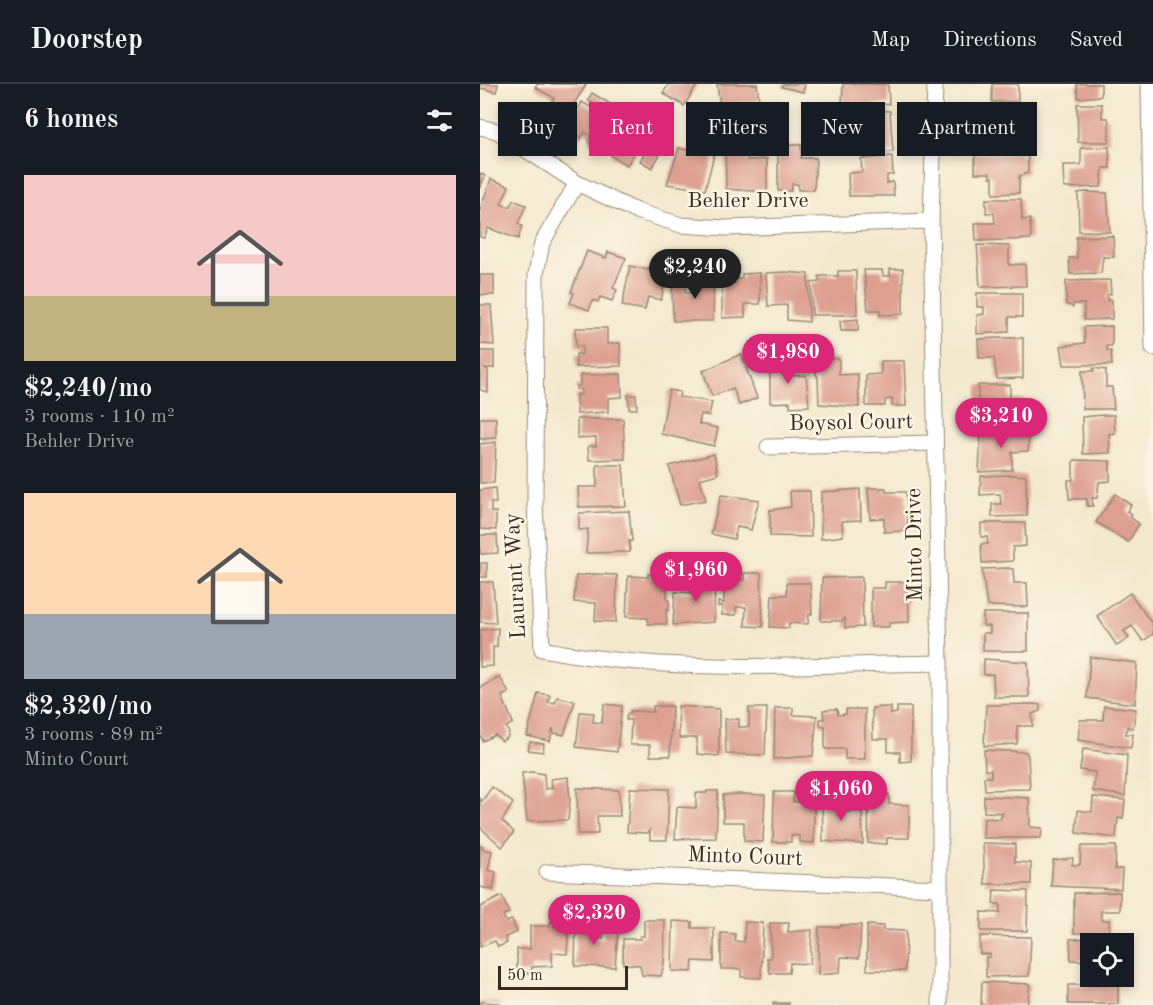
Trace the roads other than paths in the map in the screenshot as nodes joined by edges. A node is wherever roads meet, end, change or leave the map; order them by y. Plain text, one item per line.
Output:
1 (935, 84) edge
2 (1149, 84) edge
3 (480, 128) edge
4 (577, 183) junction
5 (931, 221) junction
6 (1153, 348) edge
7 (935, 443) junction
8 (768, 447) dead end
9 (940, 663) junction
10 (547, 872) dead end
11 (940, 888) junction
12 (940, 1005) edge

1 - 5 street, Minto Drive
2 - 6 street
3 - 4 street, Behler Drive
4 - 5 street, Behler Drive
4 - 9 street, Laurant Way
5 - 7 street, Minto Drive
7 - 8 street, Boysol Court
7 - 9 street, Minto Drive
9 - 11 street, Minto Drive
10 - 11 street, Minto Court
11 - 12 street, Minto Drive

